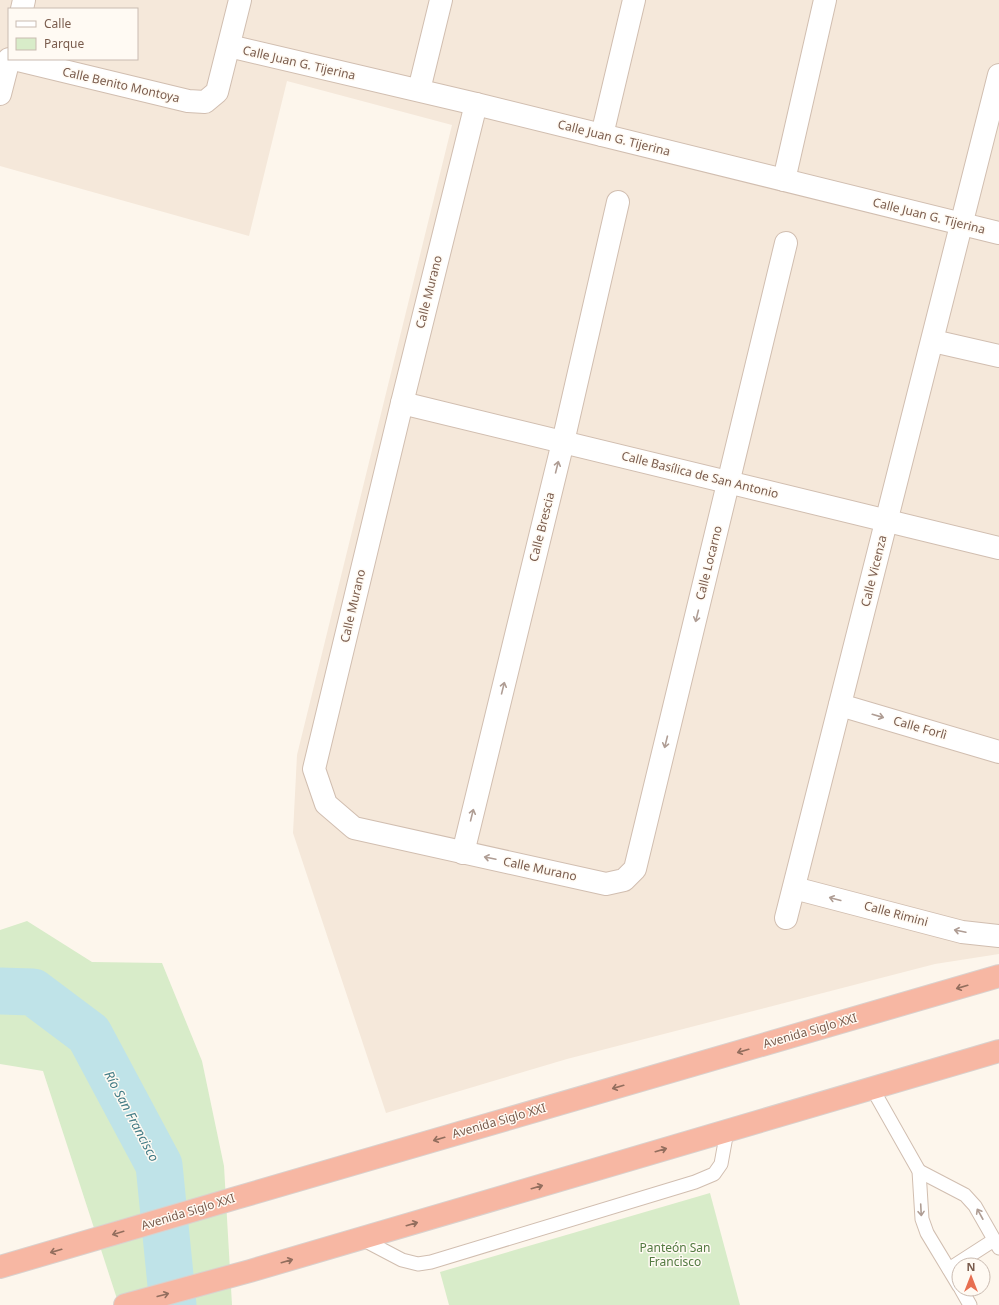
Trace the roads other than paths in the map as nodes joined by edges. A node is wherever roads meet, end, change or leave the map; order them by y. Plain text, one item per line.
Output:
1 (240, 0) edge
2 (441, 0) edge
3 (634, 0) edge
4 (825, 0) edge
5 (229, 46) junction
6 (8, 60) edge
7 (18, 60) edge
8 (999, 75) edge
9 (419, 90) junction
10 (0, 94) edge
11 (476, 104) junction
12 (602, 135) junction
13 (784, 180) junction
14 (618, 202) dead end
15 (962, 224) junction
16 (999, 233) edge
17 (786, 243) dead end
18 (933, 341) junction
19 (999, 356) edge
20 (402, 402) junction
21 (563, 442) junction
22 (729, 482) junction
23 (887, 521) junction
24 (999, 548) edge
25 (840, 705) junction
26 (999, 752) edge
27 (463, 852) junction
28 (624, 880) joint
29 (794, 888) junction
30 (786, 918) dead end
31 (999, 936) edge
32 (999, 976) edge
33 (999, 1051) edge
34 (872, 1088) junction
35 (727, 1131) junction
36 (919, 1171) junction
37 (362, 1239) junction
38 (997, 1244) edge
39 (0, 1267) edge
40 (949, 1269) junction
41 (951, 1272) edge
42 (125, 1305) edge

1 - 5 street
2 - 9 street
3 - 12 street
4 - 13 street
5 - 7 street, Calle Benito Montoya
5 - 9 street, Calle Juan G. Tijerina
6 - 10 street
8 - 15 street, Calle Vicenza
9 - 11 street, Calle Juan G. Tijerina
11 - 12 street, Calle Juan G. Tijerina
11 - 20 street, Calle Murano
12 - 13 street, Calle Juan G. Tijerina
13 - 15 street, Calle Juan G. Tijerina
14 - 21 street, Calle Brescia
15 - 16 street, Calle Juan G. Tijerina
15 - 18 street, Calle Vicenza
17 - 22 street, Calle Locarno
18 - 19 street
18 - 23 street, Calle Vicenza
20 - 21 street, Calle Basílica de San Antonio
20 - 27 street, Calle Murano
21 - 22 street, Calle Basílica de San Antonio
27 -> 21 street, Calle Brescia
22 - 23 street, Calle Basílica de San Antonio
22 -> 28 street, Calle Locarno
23 - 24 street, Calle Basílica de San Antonio
23 - 25 street, Calle Vicenza
25 -> 26 street, Calle Forlì
25 - 29 street, Calle Vicenza
28 -> 27 street, Calle Murano
29 - 30 street, Calle Vicenza
31 -> 29 street, Calle Rimini
32 -> 39 highway, Avenida Siglo XXI
33 - 34 highway
34 - 35 highway
34 - 36 lane
37 -> 35 highway
35 - 37 lane
38 -> 36 lane
36 -> 40 lane
42 -> 37 highway
38 - 40 lane
40 - 41 lane

